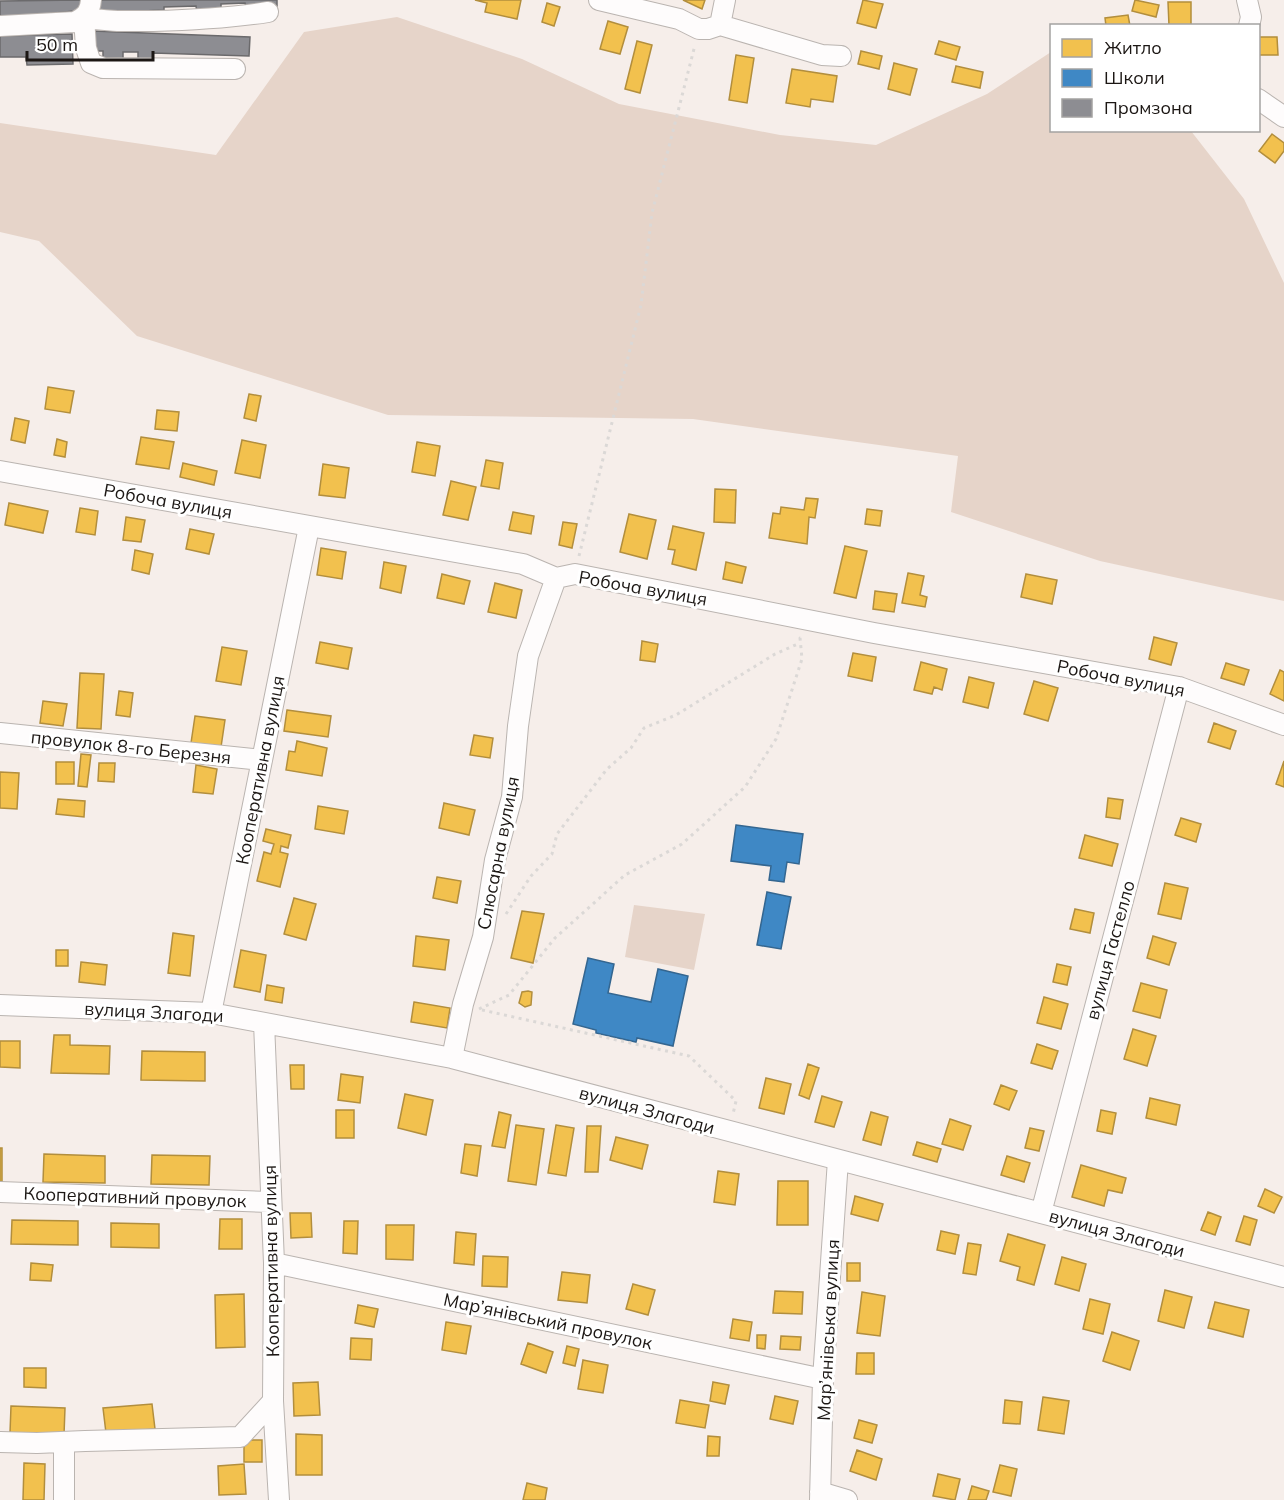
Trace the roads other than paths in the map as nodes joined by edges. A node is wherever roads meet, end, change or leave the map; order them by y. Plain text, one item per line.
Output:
1 (599, 0) edge
2 (725, 0) edge
3 (1247, 0) edge
4 (88, 9) edge
5 (268, 12) dead end
6 (1249, 24) edge
7 (720, 25) junction
8 (0, 26) edge
9 (841, 56) dead end
10 (235, 69) dead end
11 (1260, 100) edge
12 (1284, 117) edge
13 (0, 471) edge
14 (309, 527) junction
15 (556, 578) junction
16 (1179, 687) junction
17 (1284, 725) edge
18 (0, 733) edge
19 (262, 760) junction
20 (0, 1005) edge
21 (211, 1013) junction
22 (264, 1023) junction
23 (452, 1058) junction
24 (838, 1160) junction
25 (0, 1192) edge
26 (270, 1202) junction
27 (1041, 1213) junction
28 (274, 1263) junction
29 (1284, 1277) edge
30 (823, 1378) junction
31 (273, 1401) junction
32 (0, 1442) edge
33 (64, 1443) junction
34 (820, 1496) edge
35 (64, 1500) edge
36 (279, 1500) edge
37 (847, 1500) edge

1 - 7 street
2 - 7 street
3 - 6 street
4 - 5 street
4 - 8 street
4 - 10 street
7 - 9 street
11 - 12 street
13 - 14 street, Робоча вулиця
14 - 15 street, Робоча вулиця
14 - 19 street, Кооперативна вулиця
15 - 16 street, Робоча вулиця
15 - 23 street, Слюсарна вулиця
16 - 17 street, Робоча вулиця
16 - 27 street, вулиця Гастелло
18 - 19 street, провулок 8-го Березня
19 - 21 street, Кооперативна вулиця
20 - 21 street, вулиця Злагоди
21 - 22 street, вулиця Злагоди
22 - 23 street, вулиця Злагоди
22 - 26 street, Кооперативна вулиця
23 - 24 street, вулиця Злагоди
24 - 27 street, вулиця Злагоди
24 - 30 street, Мар’янівська вулиця
25 - 26 street, Кооперативний провулок
26 - 28 street, Кооперативна вулиця
27 - 29 street, вулиця Злагоди
28 - 30 street, Мар’янівський провулок
28 - 31 street, Кооперативна вулиця
30 - 34 street, Мар’янівська вулиця
31 - 33 street
31 - 36 street, Кооперативна вулиця
32 - 33 street
33 - 35 street
34 - 37 street

